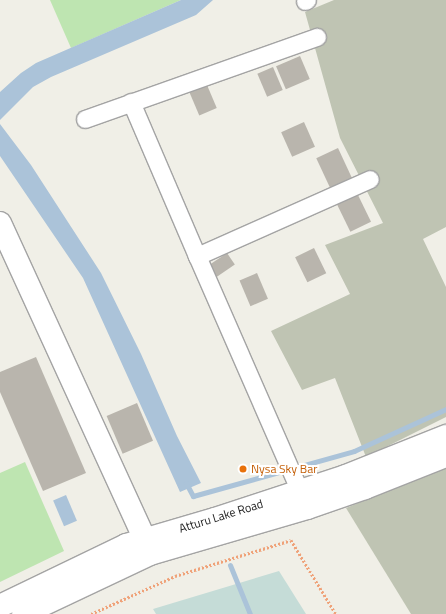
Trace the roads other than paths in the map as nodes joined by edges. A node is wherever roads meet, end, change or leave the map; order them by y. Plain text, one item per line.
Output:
1 (317, 36) dead end
2 (131, 102) junction
3 (86, 119) dead end
4 (370, 179) dead end
5 (0, 223) edge
6 (197, 256) junction
7 (446, 436) edge
8 (446, 456) edge
9 (303, 500) junction
10 (145, 539) junction
11 (0, 606) edge
12 (23, 614) edge

1 - 2 street
2 - 3 street
2 - 6 street
4 - 6 street
5 - 10 street
6 - 9 street
7 - 9 street, Atturu Lake Road
8 - 9 street, Atturu Lake Road
9 - 10 street, Atturu Lake Road
9 - 12 street, Atturu Lake Road
10 - 11 street, Atturu Lake Road

